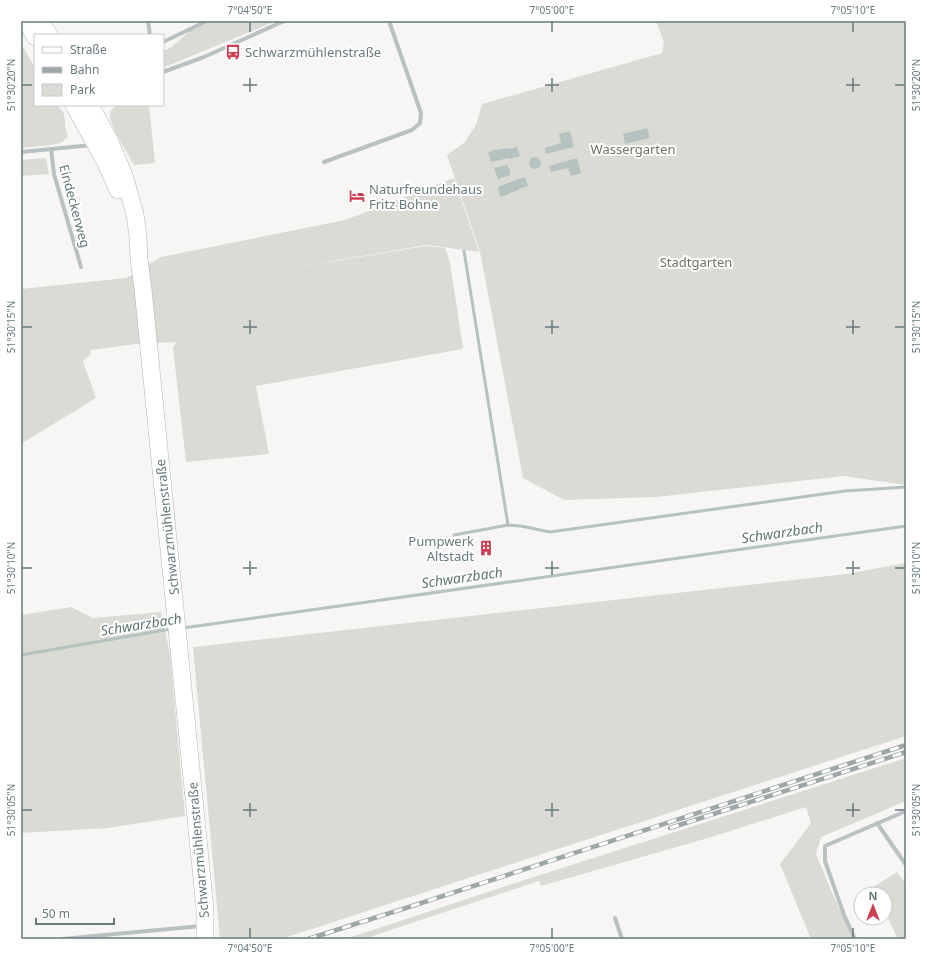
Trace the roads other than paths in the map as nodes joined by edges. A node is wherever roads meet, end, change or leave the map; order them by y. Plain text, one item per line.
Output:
1 (27, 21) edge
2 (40, 21) edge
3 (148, 21) edge
4 (207, 21) edge
5 (284, 21) edge
6 (389, 21) edge
7 (48, 34) edge
8 (150, 34) edge
9 (34, 35) edge
10 (164, 42) edge
11 (164, 72) edge
12 (75, 106) edge
13 (90, 106) edge
14 (103, 142) junction
15 (51, 149) junction
16 (21, 152) edge
17 (324, 162) dead end
18 (81, 267) dead end
19 (906, 811) edge
20 (877, 823) junction
21 (906, 865) edge
22 (615, 918) dead end
23 (205, 932) edge
24 (62, 939) edge
25 (622, 939) edge
26 (855, 939) edge

1 - 9 street
2 - 7 street
3 - 8 street
4 - 10 street
5 - 11 street
6 - 17 street
12 - 14 street
13 - 14 street
14 - 15 street
14 - 23 street, Schwarzmühlenstraße
15 - 16 street
15 - 18 street, Eindeckerweg
19 - 20 street
20 - 21 street
20 - 26 street
22 - 25 street
23 - 24 street

